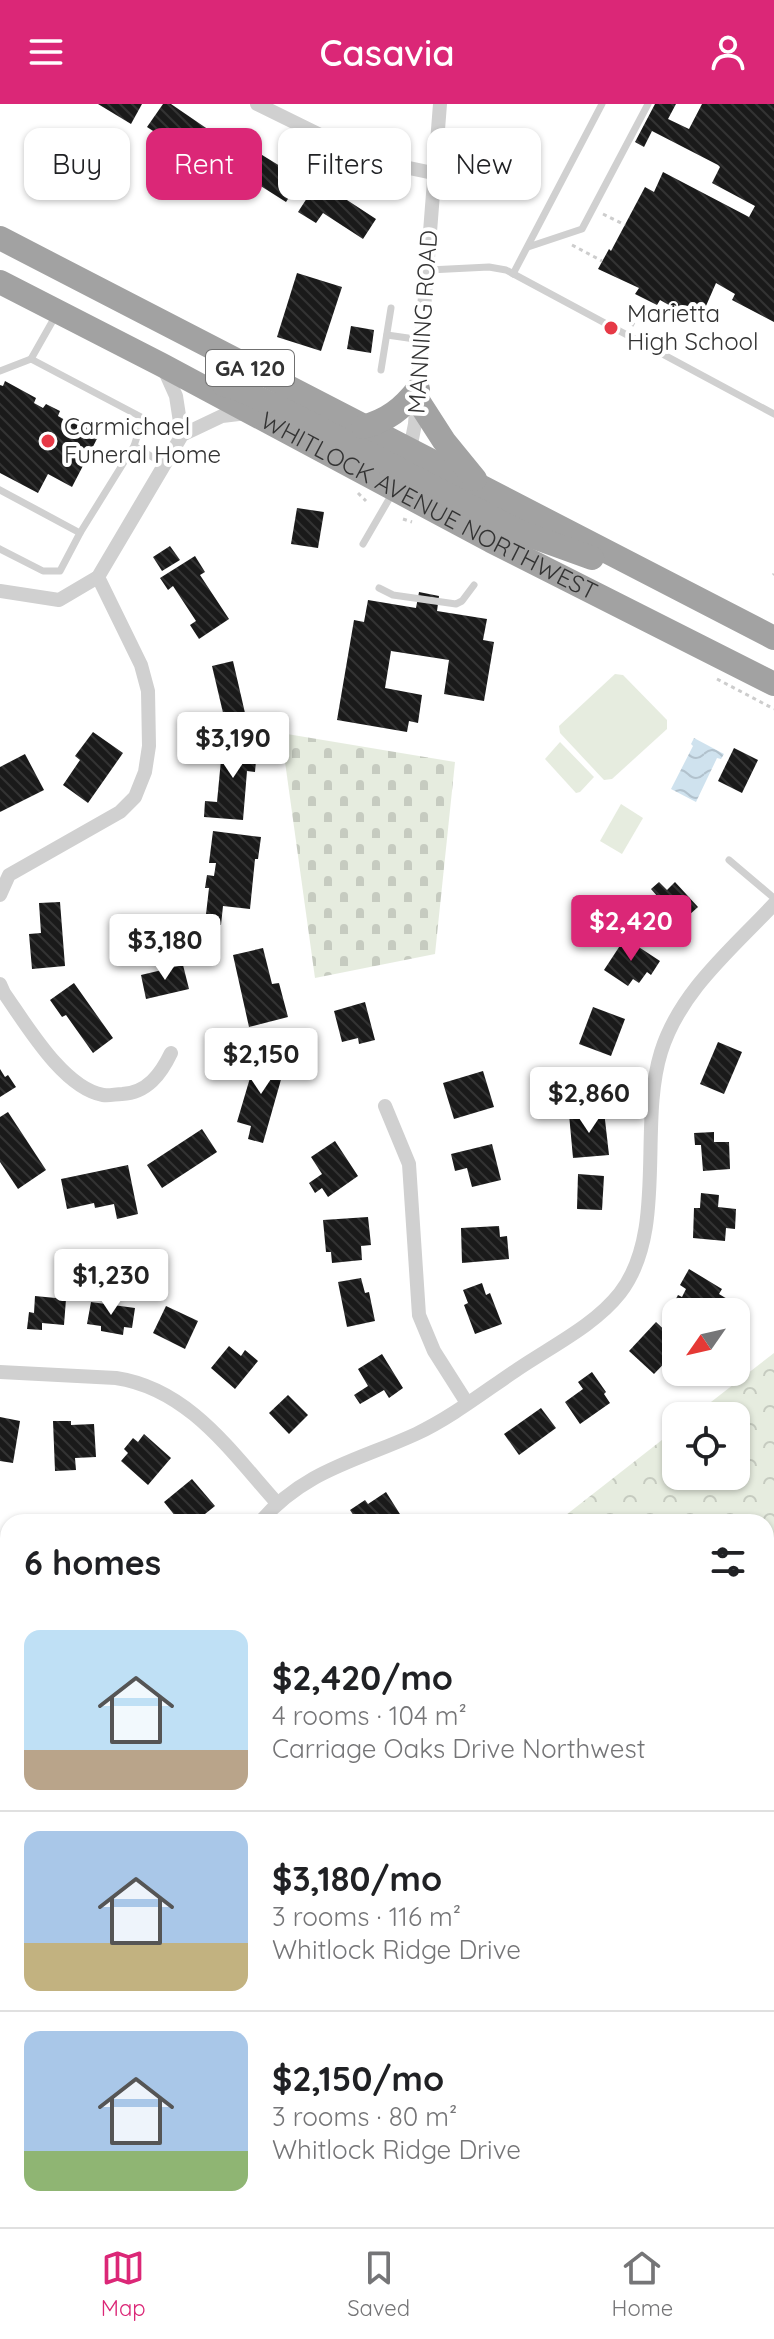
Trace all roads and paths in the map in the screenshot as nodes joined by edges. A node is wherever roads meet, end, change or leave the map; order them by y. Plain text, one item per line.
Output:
1 (257, 104) edge
2 (440, 104) edge
3 (602, 104) edge
4 (648, 104) edge
5 (438, 128) edge
6 (427, 172) edge
7 (432, 200) edge
8 (603, 214) dead end
9 (625, 225) dead end
10 (0, 238) edge
11 (568, 244) dead end
12 (528, 247) junction
13 (602, 261) dead end
14 (429, 270) junction
15 (513, 274) junction
16 (0, 282) edge
17 (643, 305) dead end
18 (391, 308) dead end
19 (58, 311) junction
20 (387, 335) junction
21 (626, 336) junction
22 (422, 340) junction
23 (31, 359) junction
24 (162, 365) junction
25 (381, 370) dead end
26 (0, 371) edge
27 (187, 378) junction
28 (418, 394) junction
29 (250, 412) junction
30 (774, 414) edge
31 (363, 427) junction
32 (182, 435) junction
33 (134, 446) junction
34 (164, 464) junction
35 (402, 471) junction
36 (0, 490) edge
37 (489, 492) junction
38 (80, 533) junction
39 (363, 544) dead end
40 (0, 549) edge
41 (637, 568) junction
42 (98, 577) junction
43 (474, 585) dead end
44 (379, 588) dead end
45 (0, 591) edge
46 (774, 638) edge
47 (774, 684) edge
48 (729, 860) dead end
49 (0, 895) edge
50 (774, 898) edge
51 (774, 904) edge
52 (0, 984) edge
53 (171, 1053) dead end
54 (385, 1106) dead end
55 (0, 1372) edge
56 (467, 1403) junction
57 (277, 1503) junction
58 (267, 1514) edge

1 - 6 street
2 - 5 street, MANNING ROAD
3 - 12 lane
4 - 12 lane
7 - 14 street, MANNING ROAD
8 - 9 path
10 - 31 highway, WHITLOCK AVENUE NORTHWEST / GA 120
11 - 13 path
12 - 15 lane
14 - 15 lane
14 - 22 street, MANNING ROAD
15 - 21 lane
16 - 19 highway, WHITLOCK AVENUE NORTHWEST / GA 120
17 - 21 path
18 - 20 lane
19 - 23 lane
19 - 24 highway, WHITLOCK AVENUE NORTHWEST / GA 120
20 - 22 lane
20 - 25 lane
21 - 30 lane
22 - 28 street, MANNING ROAD
23 - 26 lane
23 - 33 lane
24 - 27 highway, WHITLOCK AVENUE NORTHWEST / GA 120
24 - 32 street
27 - 29 highway, WHITLOCK AVENUE NORTHWEST / GA 120
27 - 35 highway
28 - 31 highway
28 - 35 street, MANNING ROAD
28 - 37 highway
29 - 32 street
29 - 35 highway, WHITLOCK AVENUE NORTHWEST / GA 120
31 - 35 highway, WHITLOCK AVENUE NORTHWEST / GA 120
32 - 34 street
33 - 34 lane
33 - 38 lane
34 - 42 street
35 - 37 highway, WHITLOCK AVENUE NORTHWEST / GA 120
35 - 39 lane
35 - 41 highway
35 - 47 highway, WHITLOCK AVENUE NORTHWEST / GA 120
36 - 38 lane
37 - 41 highway, WHITLOCK AVENUE NORTHWEST / GA 120
38 - 40 lane
41 - 46 highway, WHITLOCK AVENUE NORTHWEST / GA 120
42 - 45 street
42 - 49 street
43 - 44 lane
48 - 50 lane
51 - 56 street
52 - 53 street
54 - 56 street
55 - 57 street
56 - 57 street
57 - 58 street

